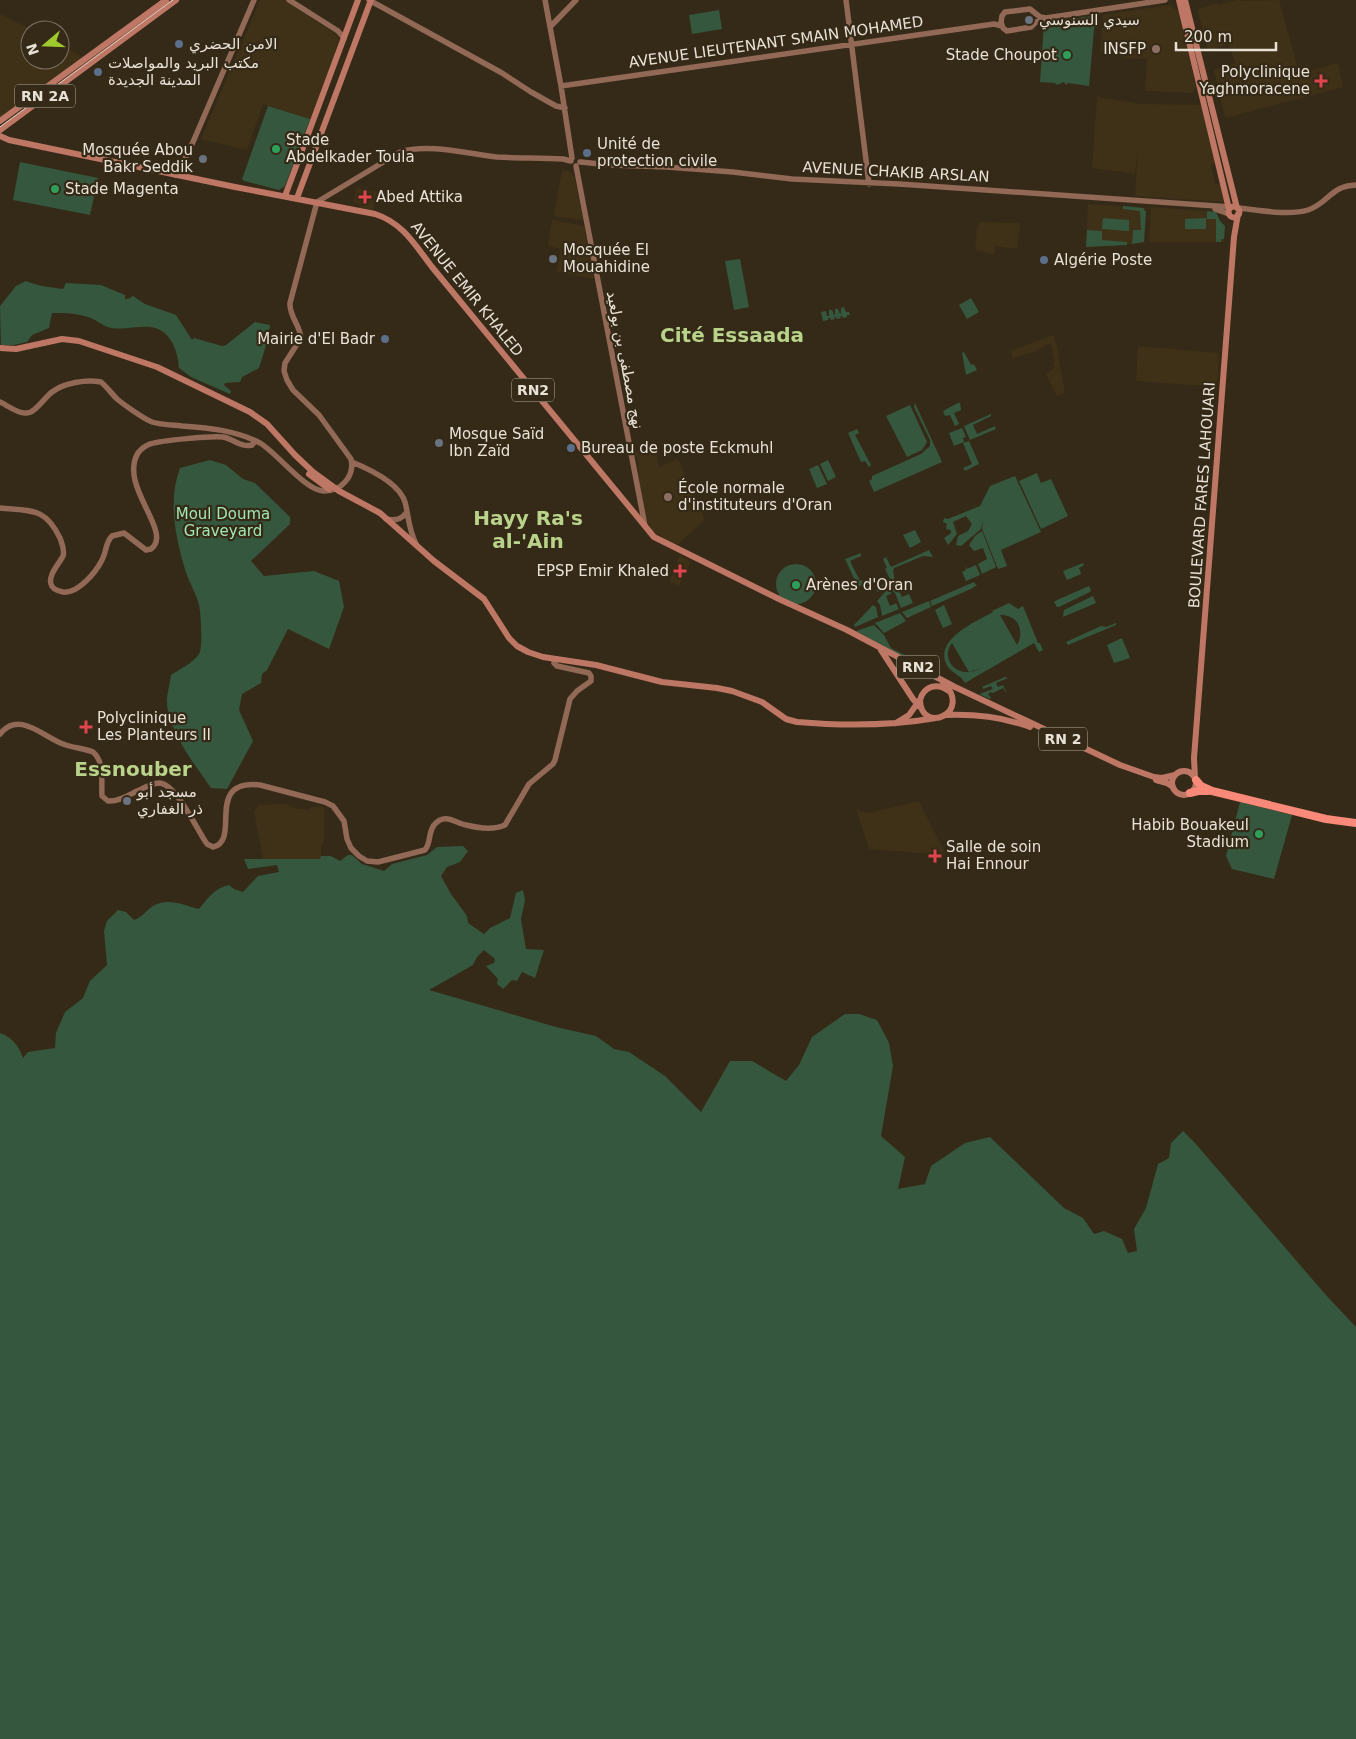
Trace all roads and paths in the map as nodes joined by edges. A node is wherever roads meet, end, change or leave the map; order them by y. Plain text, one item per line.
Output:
1 (166, 0) edge
2 (176, 0) edge
3 (254, 0) edge
4 (289, 0) edge
5 (358, 0) edge
6 (544, 0) edge
7 (576, 0) edge
8 (846, 0) edge
9 (1165, 0) edge
10 (1179, 0) edge
11 (1185, 0) edge
12 (371, 2) edge
13 (1036, 12) junction
14 (1002, 18) junction
15 (1046, 18) junction
16 (1036, 22) junction
17 (994, 24) junction
18 (550, 26) junction
19 (1002, 26) junction
20 (345, 35) junction
21 (853, 43) junction
22 (336, 60) junction
23 (333, 67) junction
24 (345, 68) junction
25 (561, 86) junction
26 (565, 108) junction
27 (0, 121) edge
28 (0, 130) edge
29 (0, 137) edge
30 (184, 161) junction
31 (575, 161) junction
32 (175, 174) junction
33 (184, 176) junction
34 (869, 184) junction
35 (1356, 185) edge
36 (285, 196) junction
37 (297, 198) junction
38 (317, 202) junction
39 (1211, 207) junction
40 (1232, 209) junction
41 (0, 348) edge
42 (0, 402) edge
43 (255, 441) junction
44 (352, 462) junction
45 (0, 508) edge
46 (406, 513) junction
47 (385, 519) junction
48 (646, 528) junction
49 (418, 548) junction
50 (880, 649) junction
51 (554, 658) junction
52 (935, 676) junction
53 (945, 684) junction
54 (934, 686) junction
55 (952, 689) junction
56 (918, 703) junction
57 (946, 715) junction
58 (936, 718) junction
59 (890, 725) junction
60 (0, 734) edge
61 (1194, 758) junction
62 (1184, 771) junction
63 (1175, 775) junction
64 (1195, 779) junction
65 (1173, 787) junction
66 (1212, 791) junction
67 (1190, 793) junction
68 (1355, 823) edge

1 - 27 main road, RN 2A
2 - 28 main road, RN 2A
3 - 30 main road
4 - 20 main road
5 - 20 main road
6 - 18 main road, نهج مصطفى بن بولعيد
7 - 18 main road
8 - 21 main road
9 - 15 main road
10 - 40 main road
11 - 40 main road
12 - 24 main road
12 - 26 main road
13 - 14 main road
13 - 15 main road
13 - 16 main road
14 - 17 main road
14 - 19 main road
15 - 16 main road
16 - 19 main road
17 - 19 main road
17 - 21 main road, AVENUE LIEUTENANT SMAIN MOHAMED
18 - 25 main road, نهج مصطفى بن بولعيد
20 - 22 main road
21 - 25 main road, AVENUE LIEUTENANT SMAIN MOHAMED
21 - 34 main road
22 - 23 main road
22 - 24 main road
23 - 24 main road
23 - 36 main road
24 - 37 main road
25 - 26 main road, نهج مصطفى بن بولعيد
26 - 31 main road, نهج مصطفى بن بولعيد
29 - 32 main road, RN2
30 - 32 main road
30 - 33 main road
31 - 34 main road, AVENUE CHAKIB ARSLAN
31 - 38 main road, AVENUE CHAKIB ARSLAN
31 - 48 main road, نهج مصطفى بن بولعيد
32 - 33 main road, AVENUE EMIR KHALED / RN2
33 - 36 main road, AVENUE EMIR KHALED / RN2
34 - 39 main road, AVENUE CHAKIB ARSLAN
35 - 40 main road
36 - 37 main road, AVENUE EMIR KHALED / RN2
37 - 38 main road, AVENUE EMIR KHALED / RN2
38 - 44 main road
38 - 48 main road, AVENUE EMIR KHALED / RN2
39 - 40 main road
39 - 40 main road
40 - 61 main road, BOULEVARD FARES LAHOUARI
41 - 47 main road
42 - 43 main road
43 - 44 main road
43 - 45 main road
44 - 46 main road
46 - 47 main road
46 - 49 main road
47 - 49 main road
48 - 50 main road, AVENUE EMIR KHALED / RN2
49 - 51 main road
50 - 52 main road, RN2
50 - 56 main road, RN2
51 - 59 main road
51 - 60 main road
52 - 53 main road, RN2
52 - 55 main road, RN2
53 - 54 main road, RN2
53 - 55 main road, RN2
54 - 55 main road
54 - 56 main road
55 - 57 main road
55 - 63 main road, RN 2
56 - 58 main road
56 - 59 main road
57 - 58 main road
57 - 65 main road, RN 2
58 - 59 main road
61 - 62 main road
61 - 64 main road, BOULEVARD FARES LAHOUARI
62 - 63 main road
62 - 64 main road
63 - 65 main road
64 - 66 highway
64 - 67 main road
65 - 67 main road
66 - 67 highway
66 - 68 highway

